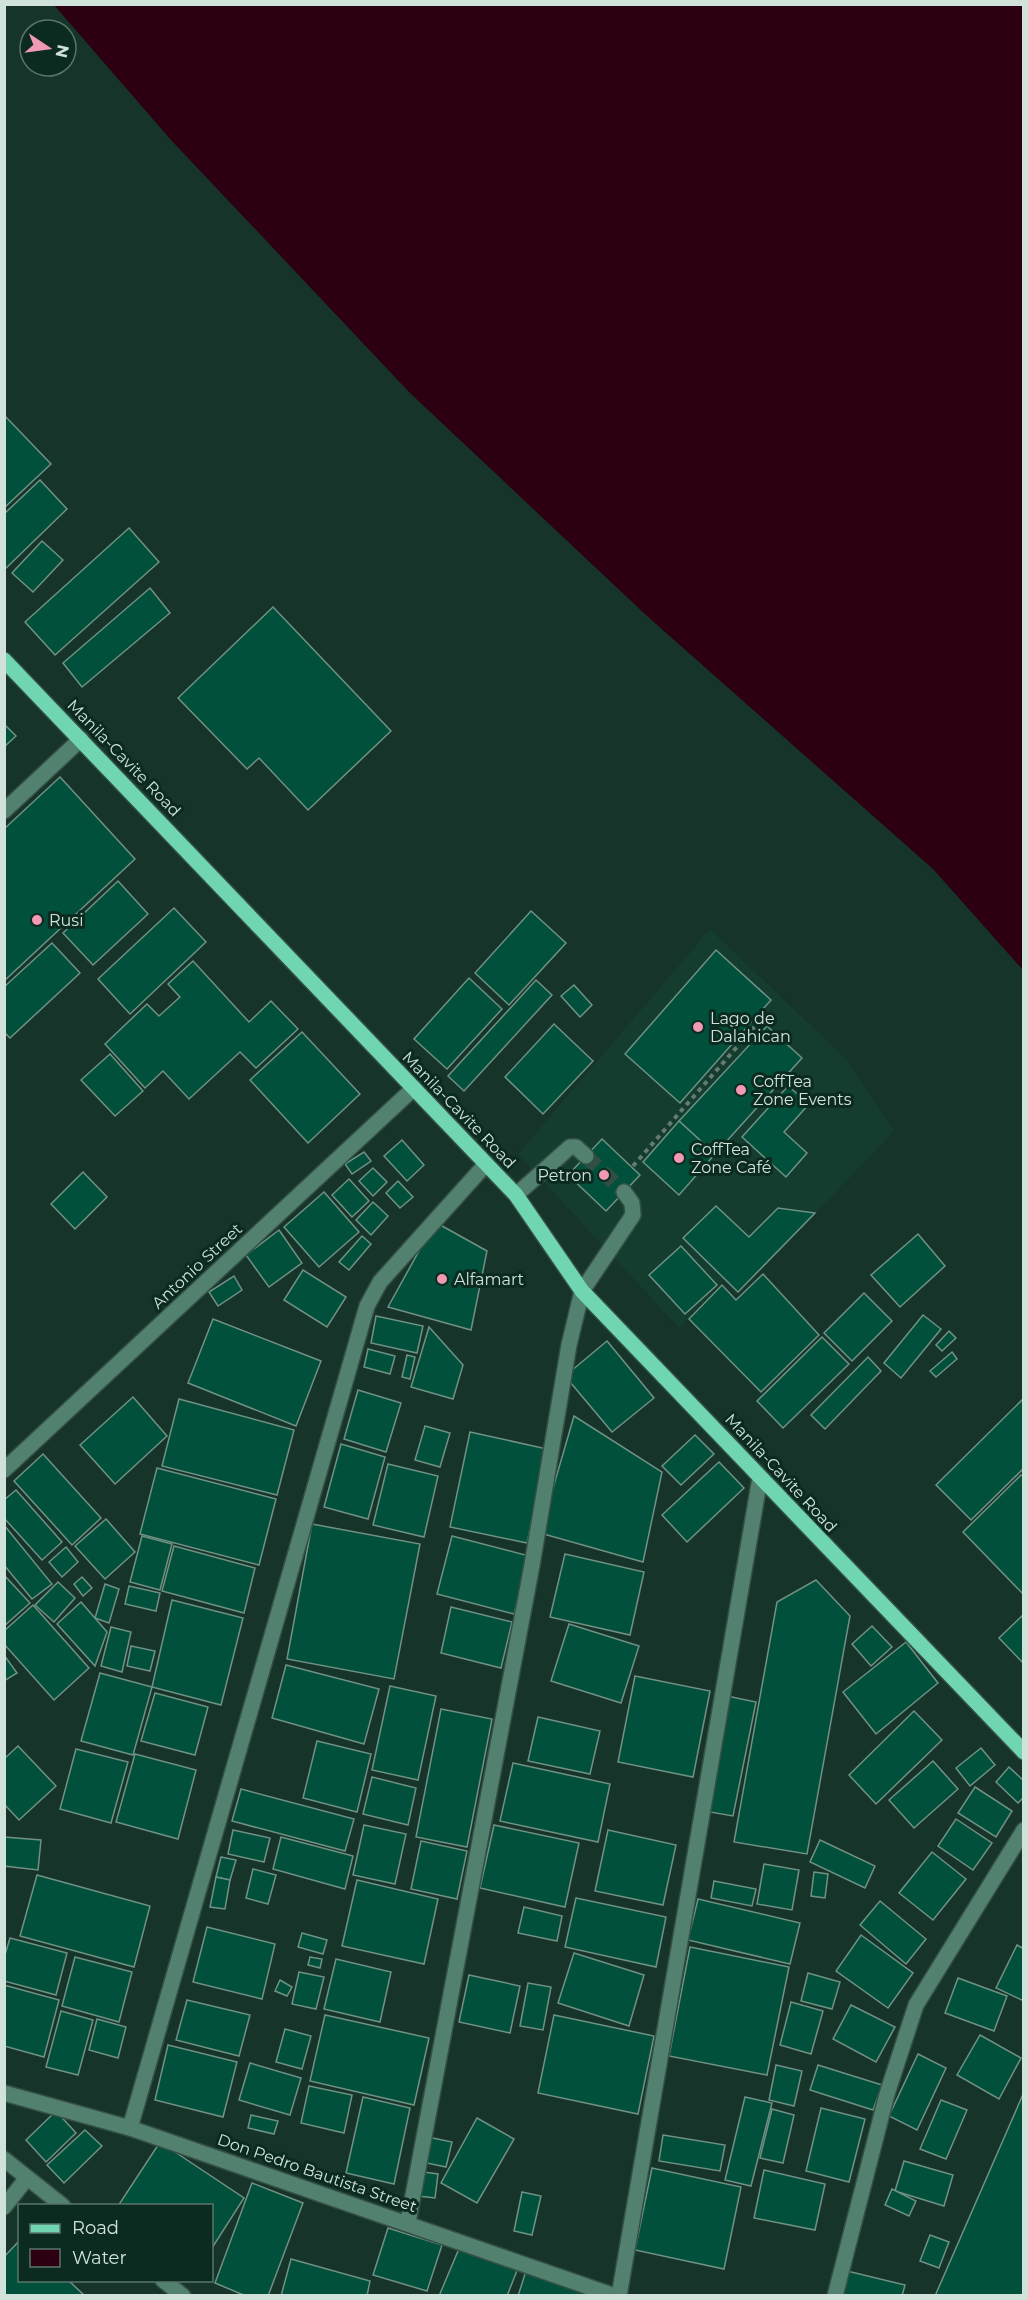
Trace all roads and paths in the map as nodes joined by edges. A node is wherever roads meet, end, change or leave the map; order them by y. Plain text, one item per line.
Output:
1 (4, 660) edge
2 (81, 739) junction
3 (4, 811) edge
4 (764, 1016) dead end
5 (414, 1088) junction
6 (586, 1156) tunnel mouth
7 (486, 1164) junction
8 (632, 1167) dead end
9 (624, 1192) tunnel mouth
10 (516, 1195) junction
11 (582, 1291) junction
12 (4, 1470) edge
13 (760, 1478) junction
14 (1023, 1752) edge
15 (1023, 1830) edge
16 (4, 2093) edge
17 (130, 2128) junction
18 (4, 2159) edge
19 (27, 2178) junction
20 (62, 2204) edge
21 (4, 2207) edge
22 (408, 2223) junction
23 (166, 2282) edge
24 (183, 2295) edge
25 (617, 2295) edge
26 (835, 2295) edge

1 - 2 main road, Manila-Cavite Road
2 - 3 street
2 - 5 main road, Manila-Cavite Road
4 - 8 path
5 - 7 main road, Manila-Cavite Road
5 - 12 street, Antonio Street
6 - 10 street
7 - 10 main road, Manila-Cavite Road
7 - 17 street
9 - 11 street
10 - 11 main road, Manila-Cavite Road
11 - 13 main road, Manila-Cavite Road
11 - 22 street
13 - 14 main road, Manila-Cavite Road
13 - 25 street
15 - 26 street
16 - 17 street, Don Pedro Bautista Street
17 - 22 street, Don Pedro Bautista Street
18 - 19 street
19 - 20 street
19 - 21 street
22 - 25 street, Don Pedro Bautista Street
23 - 24 street

